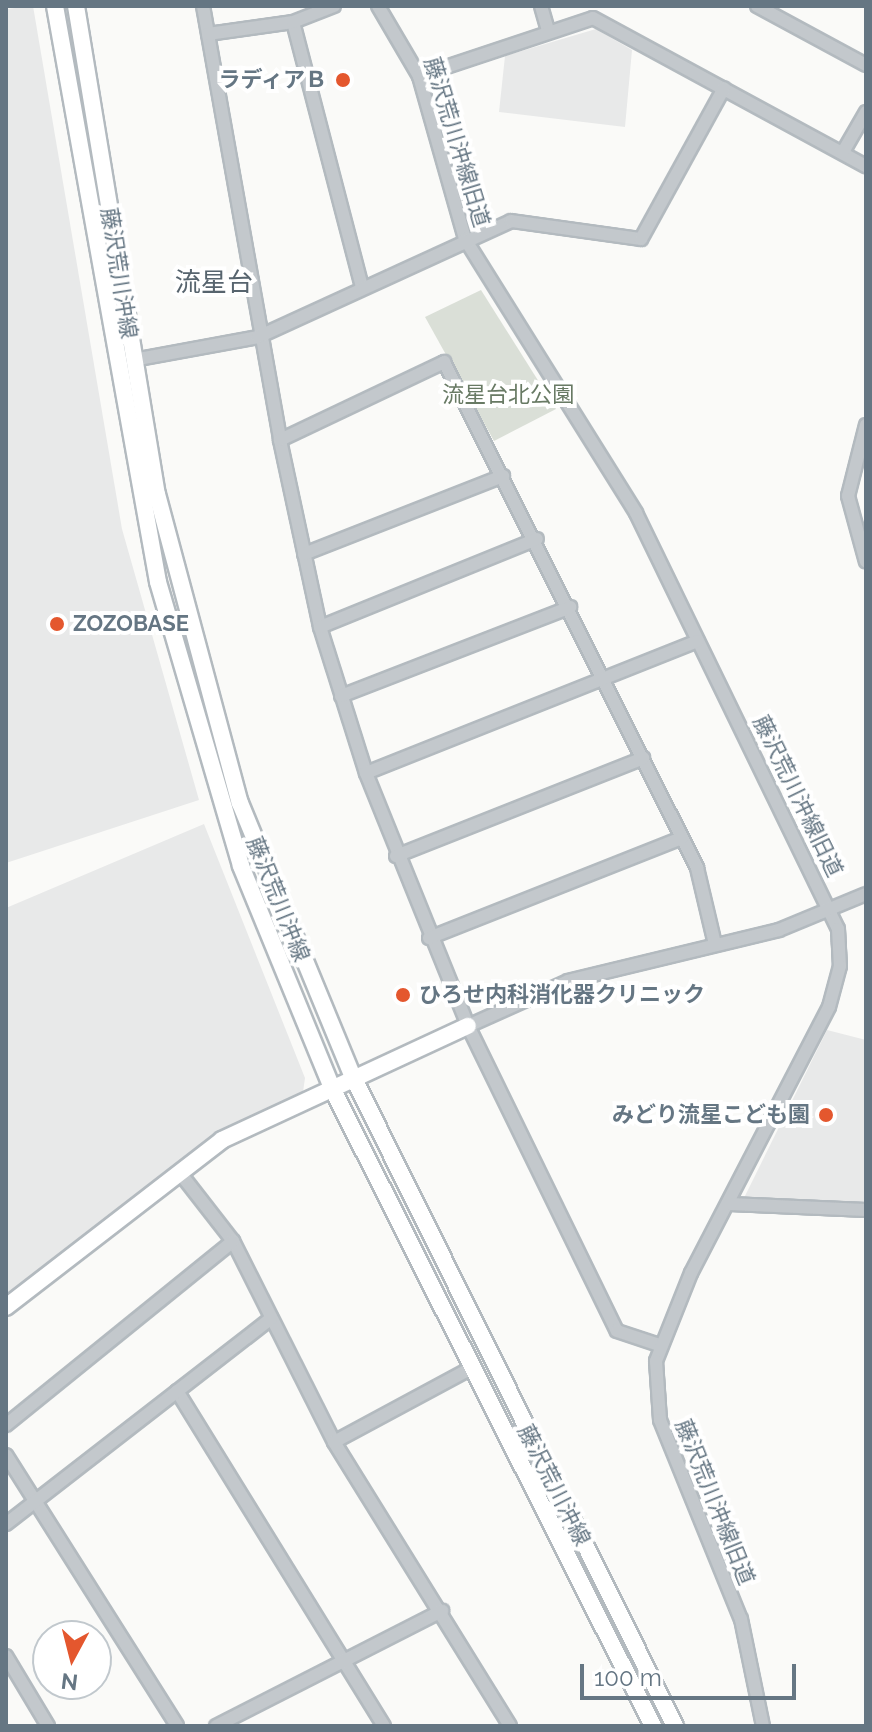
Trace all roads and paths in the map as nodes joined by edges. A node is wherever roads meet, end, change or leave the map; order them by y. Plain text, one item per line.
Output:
1 (55, 6) edge
2 (76, 6) edge
3 (203, 6) edge
4 (334, 6) edge
5 (378, 6) edge
6 (541, 6) edge
7 (757, 6) edge
8 (293, 22) junction
9 (548, 31) junction
10 (208, 34) junction
11 (866, 65) edge
12 (419, 76) junction
13 (724, 88) junction
14 (866, 112) edge
15 (843, 152) junction
16 (866, 166) edge
17 (465, 239) junction
18 (362, 287) junction
19 (258, 337) junction
20 (133, 360) junction
21 (866, 425) edge
22 (280, 440) junction
23 (503, 476) junction
24 (537, 539) junction
25 (304, 554) junction
26 (866, 562) edge
27 (570, 607) junction
28 (320, 627) junction
29 (698, 641) junction
30 (603, 679) junction
31 (341, 696) junction
32 (643, 758) junction
33 (366, 773) junction
34 (682, 838) junction
35 (396, 856) junction
36 (866, 894) edge
37 (832, 910) junction
38 (429, 938) junction
39 (715, 944) junction
40 (468, 1026) junction
41 (354, 1079) junction
42 (333, 1090) junction
43 (180, 1173) junction
44 (730, 1204) junction
45 (866, 1210) edge
46 (233, 1241) junction
47 (6, 1307) edge
48 (272, 1318) junction
49 (659, 1345) junction
50 (473, 1367) junction
51 (177, 1391) junction
52 (6, 1425) edge
53 (334, 1442) junction
54 (6, 1455) edge
55 (39, 1498) junction
56 (6, 1524) edge
57 (442, 1611) junction
58 (6, 1656) edge
59 (344, 1662) junction
60 (48, 1726) edge
61 (177, 1726) edge
62 (216, 1726) edge
63 (384, 1726) edge
64 (510, 1726) edge
65 (653, 1726) edge
66 (675, 1726) edge
67 (763, 1726) edge

1 - 42 main road, 藤沢荒川沖線
2 - 20 main road, 藤沢荒川沖線
3 - 10 street
4 - 8 street
5 - 12 street, 藤沢荒川沖線旧道
6 - 9 street
7 - 11 street
8 - 10 street
8 - 18 street
9 - 12 street
9 - 13 street
10 - 19 street
12 - 17 street, 藤沢荒川沖線旧道
13 - 15 street
13 - 17 street
14 - 15 street
15 - 16 street
17 - 18 street
17 - 29 street, 藤沢荒川沖線旧道
18 - 19 street
19 - 20 street
19 - 22 street
20 - 41 main road, 藤沢荒川沖線
21 - 26 street
22 - 23 street
22 - 25 street
23 - 24 street
23 - 25 street
24 - 27 street
24 - 28 street
25 - 28 street
27 - 30 street
27 - 31 street
28 - 31 street
29 - 30 street
29 - 37 street, 藤沢荒川沖線旧道
30 - 32 street
30 - 33 street
31 - 33 street
32 - 34 street
32 - 35 street
33 - 35 street
34 - 38 street
34 - 39 street
35 - 38 street
36 - 37 street
37 - 39 street
37 - 44 street, 藤沢荒川沖線旧道
38 - 40 street
39 - 40 street
40 - 41 main road
40 - 49 street
41 - 42 main road
41 - 66 main road, 藤沢荒川沖線
42 - 43 main road
42 - 50 main road, 藤沢荒川沖線
43 - 46 street
43 - 47 main road
44 - 45 street
44 - 49 street, 藤沢荒川沖線旧道
46 - 48 street
46 - 52 street
48 - 51 street
48 - 53 street
49 - 67 street, 藤沢荒川沖線旧道
50 - 53 street
50 - 65 main road, 藤沢荒川沖線
51 - 55 street
51 - 59 street
53 - 57 street
54 - 55 street
55 - 56 street
55 - 61 street
57 - 59 street
57 - 64 street
58 - 60 street
59 - 62 street
59 - 63 street

